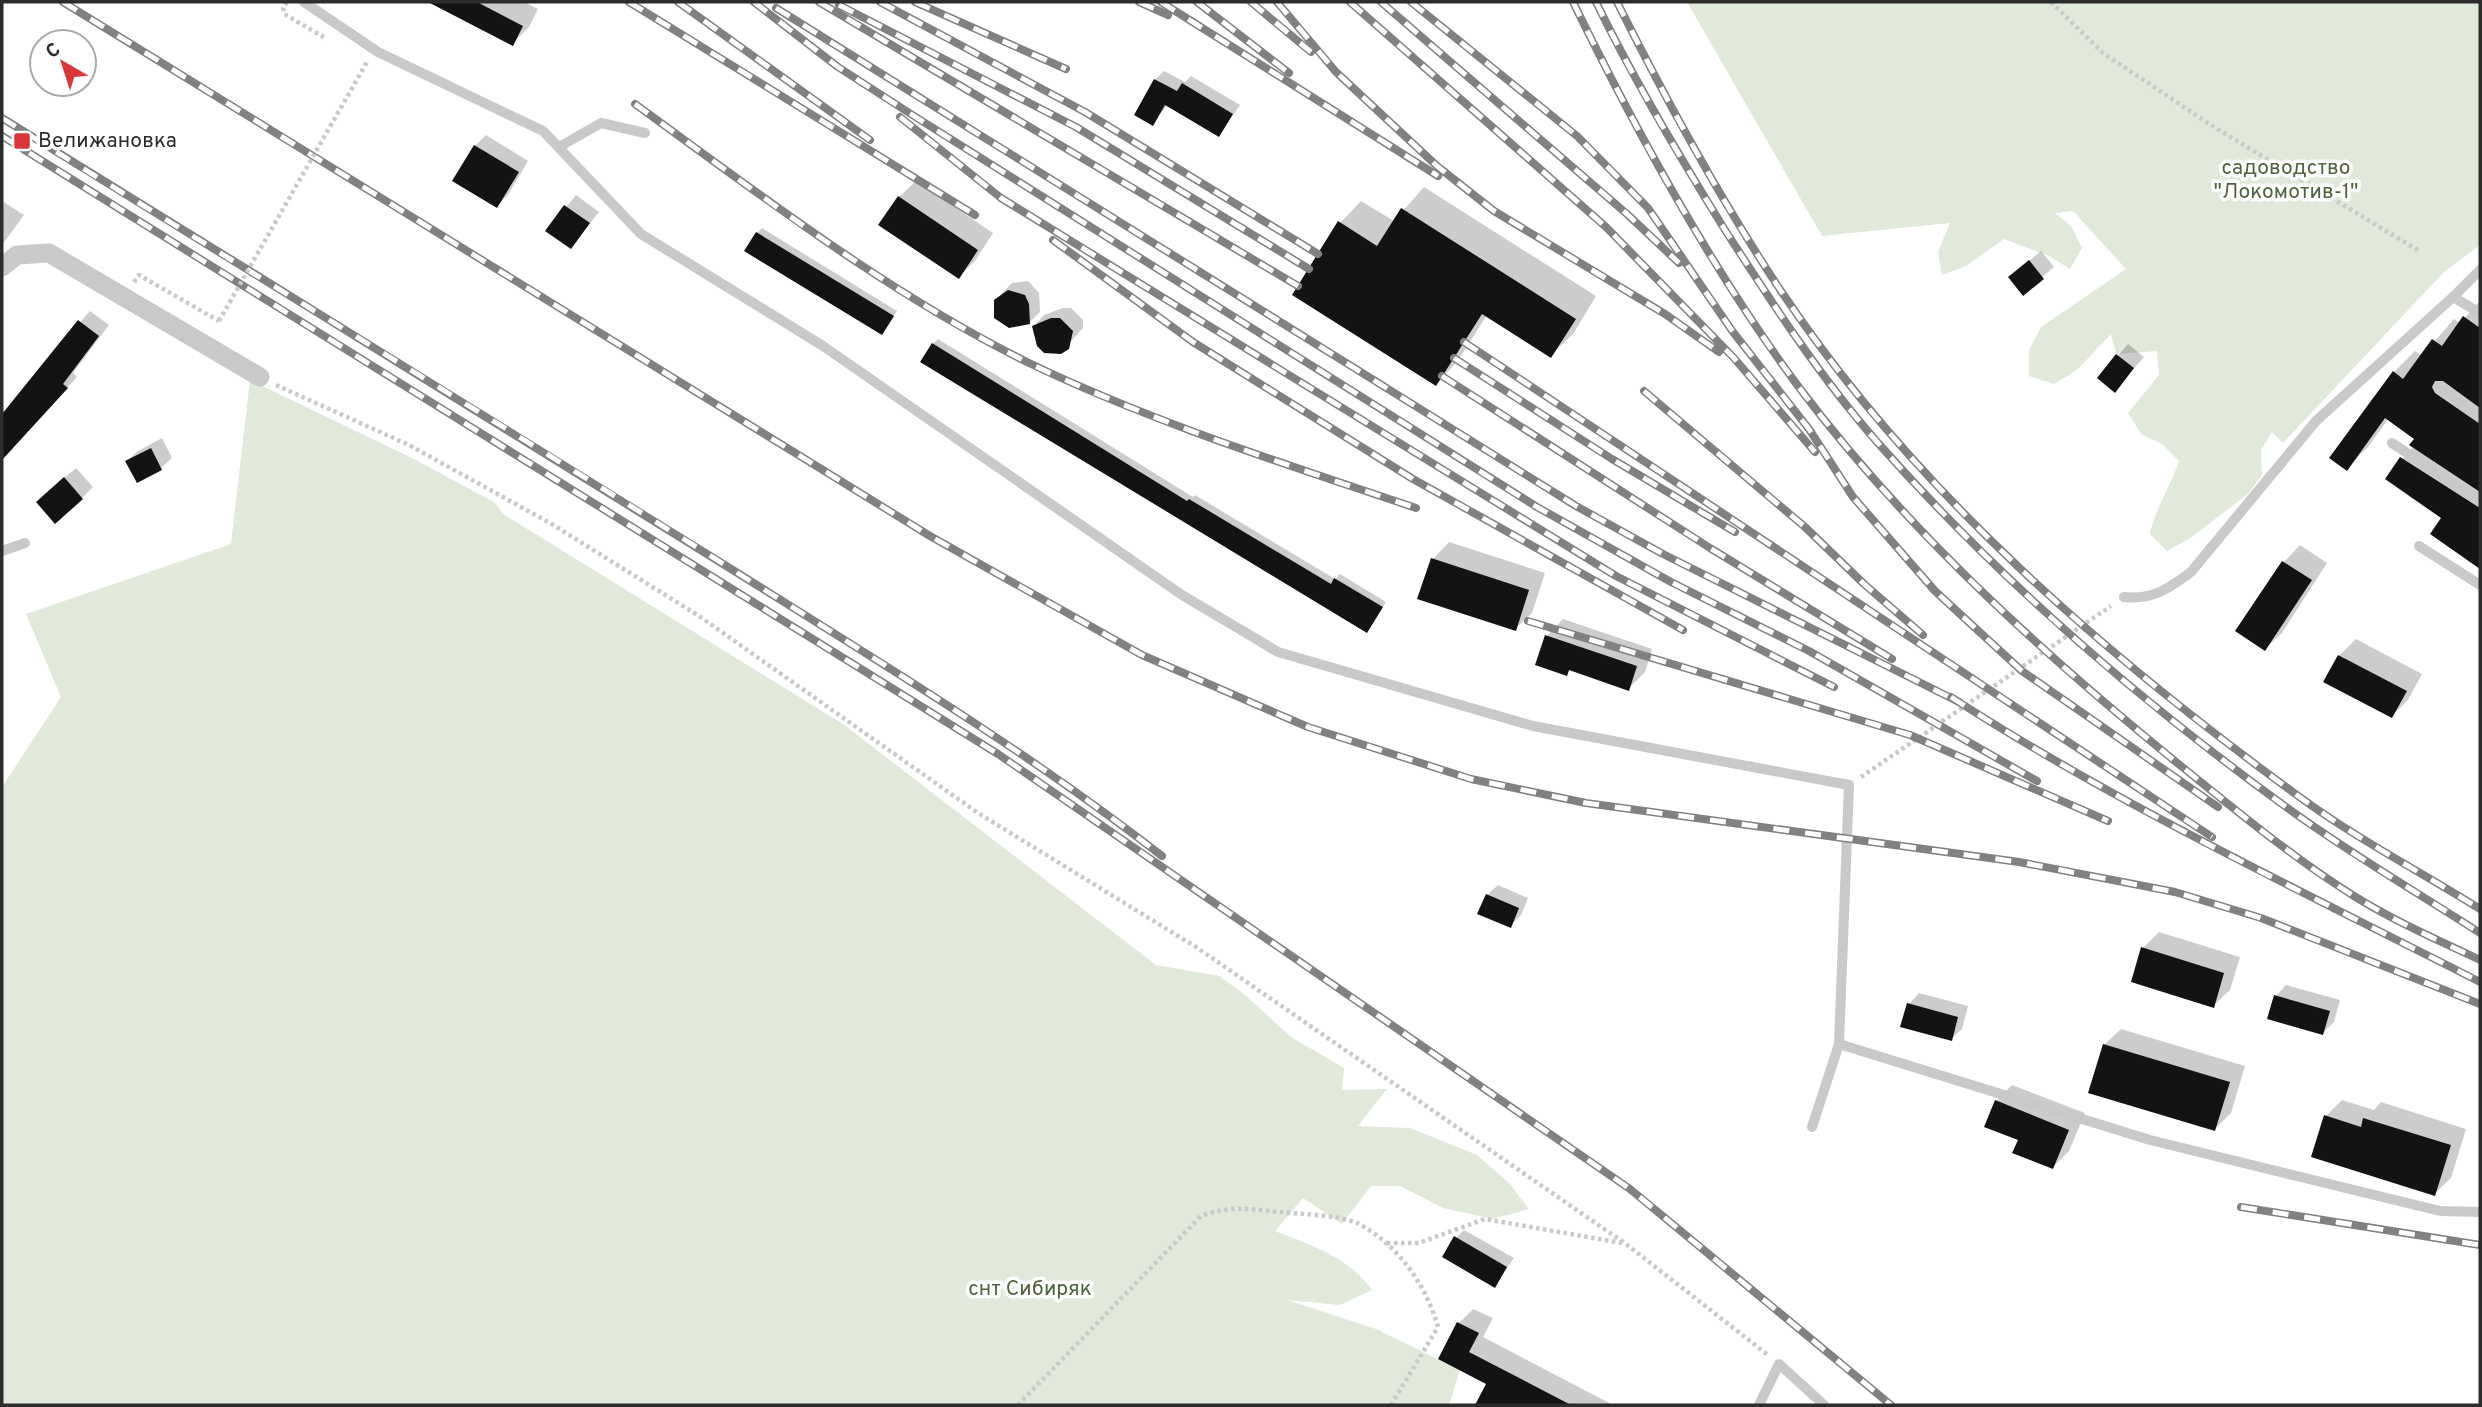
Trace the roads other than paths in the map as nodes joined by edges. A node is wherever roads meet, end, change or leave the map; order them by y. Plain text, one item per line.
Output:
1 (304, 2) edge
2 (645, 133) dead end
3 (559, 147) junction
4 (2, 267) edge
5 (2480, 271) edge
6 (2453, 297) junction
7 (2480, 313) edge
8 (260, 377) road end
9 (2440, 387) dead end
10 (2480, 417) edge
11 (2392, 443) dead end
12 (2480, 501) edge
13 (25, 543) dead end
14 (2419, 546) dead end
15 (2, 551) edge
16 (2480, 585) edge
17 (2124, 597) road end
18 (1839, 1044) junction
19 (1812, 1127) dead end
20 (2480, 1212) edge
21 (1759, 1405) edge
22 (1824, 1405) edge

1 - 3 lane
2 - 3 lane
3 - 18 lane
4 - 8 street
5 - 6 lane
6 - 7 lane
6 - 17 lane
9 - 10 lane
11 - 12 lane
13 - 15 lane
14 - 16 lane
18 - 19 lane
18 - 20 lane
21 - 22 lane

